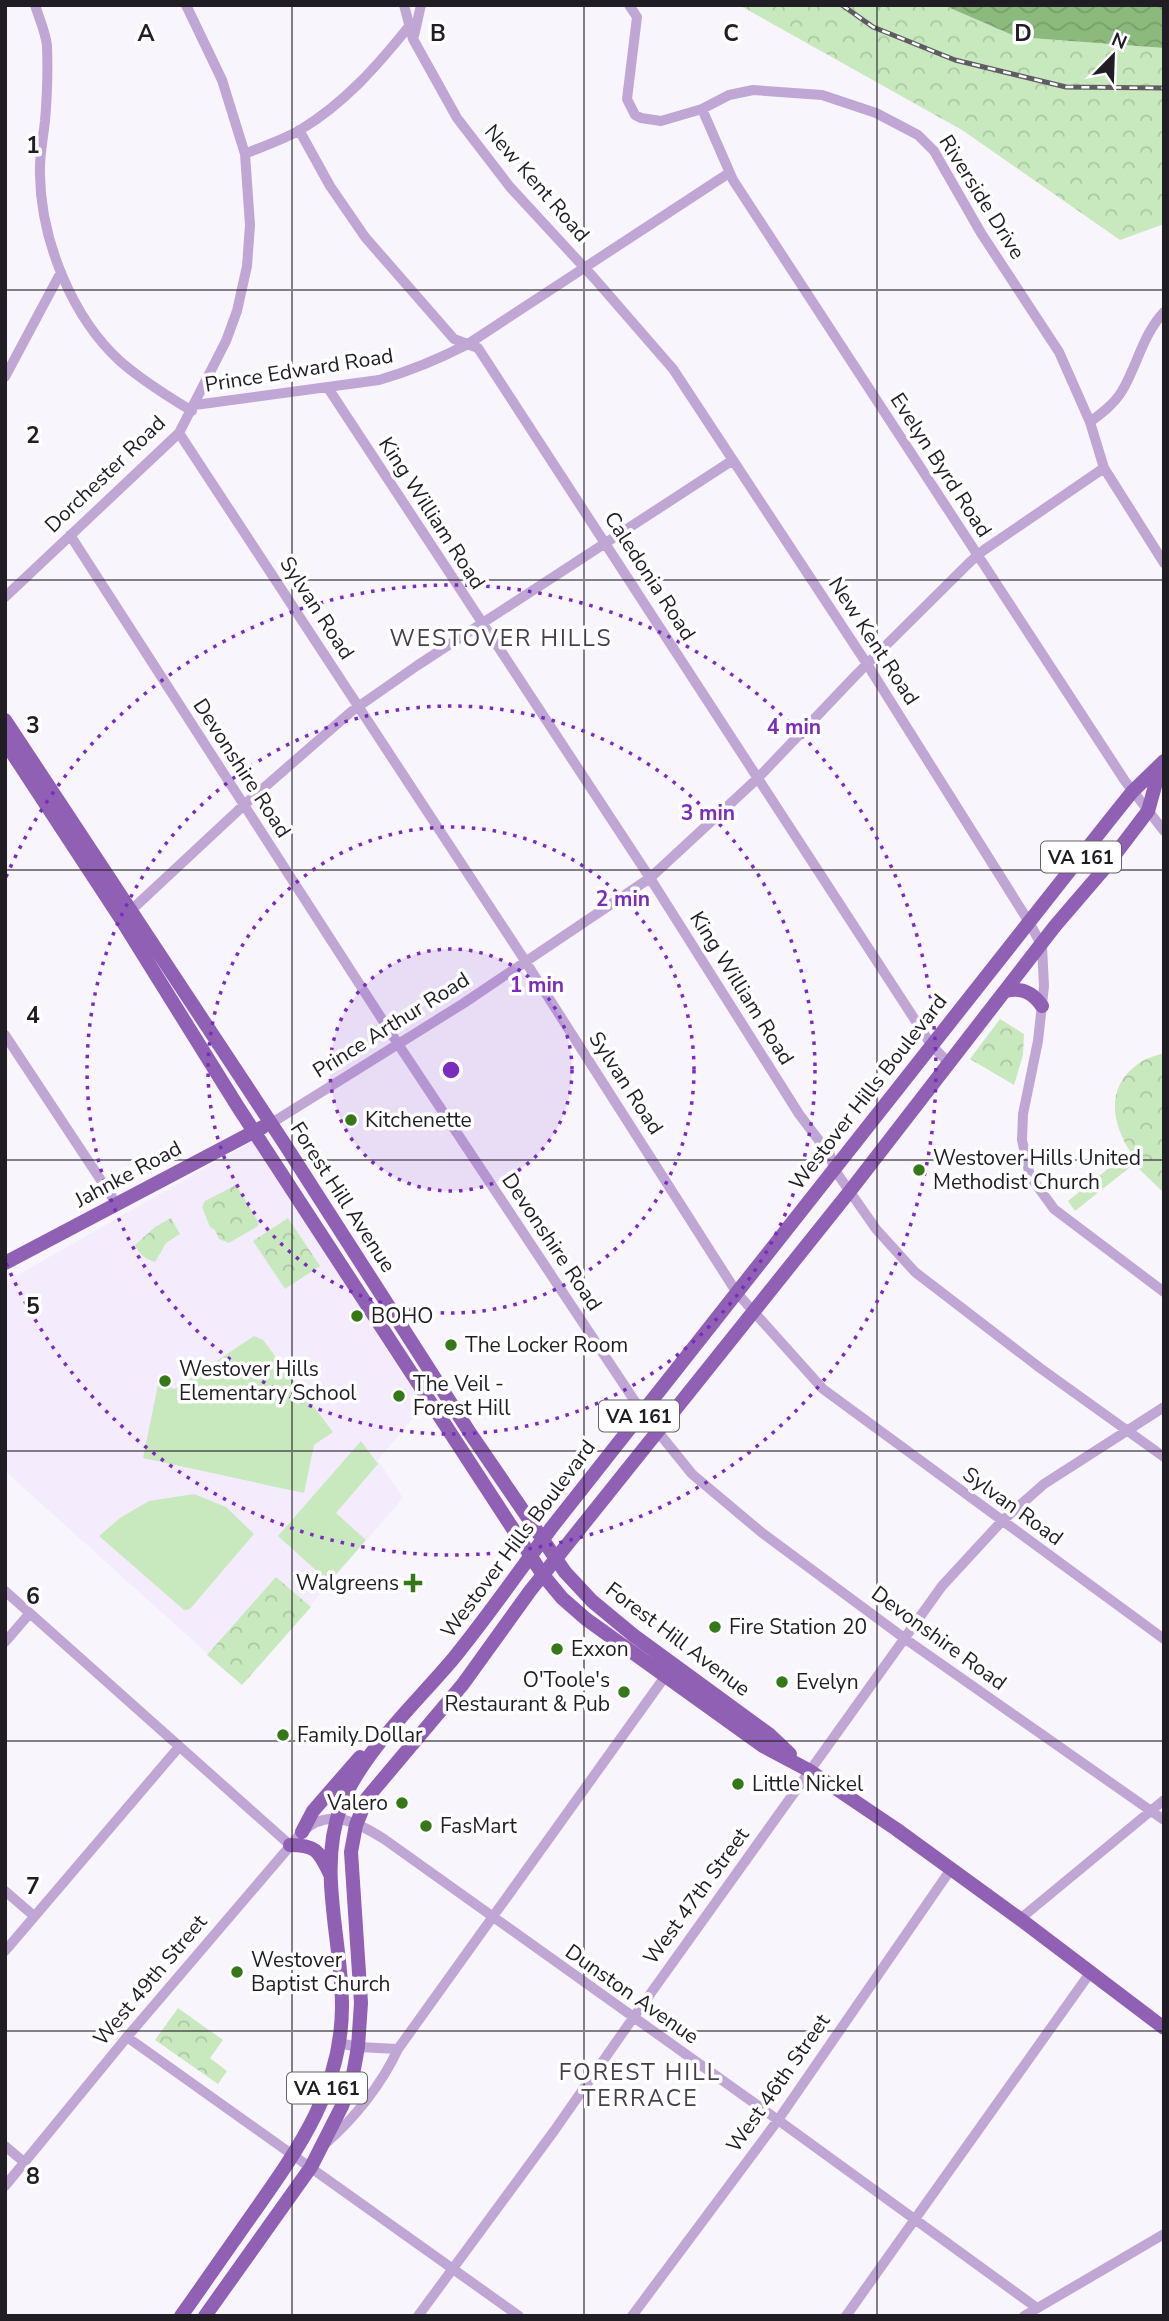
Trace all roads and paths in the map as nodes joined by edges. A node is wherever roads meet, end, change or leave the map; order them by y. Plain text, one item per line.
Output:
1 (35, 5) edge
2 (186, 5) edge
3 (404, 5) edge
4 (421, 5) edge
5 (629, 5) edge
6 (410, 24) junction
7 (414, 38) junction
8 (702, 109) junction
9 (299, 130) junction
10 (244, 154) junction
11 (729, 173) junction
12 (584, 267) junction
13 (61, 272) junction
14 (1164, 312) edge
15 (468, 344) junction
16 (5, 377) edge
17 (328, 388) junction
18 (193, 408) junction
19 (1090, 422) junction
20 (179, 433) junction
21 (733, 460) junction
22 (1104, 468) junction
23 (70, 535) junction
24 (606, 543) junction
25 (977, 555) junction
26 (1164, 563) edge
27 (5, 597) edge
28 (482, 624) junction
29 (867, 664) junction
30 (358, 706) junction
31 (5, 720) edge
32 (11, 749) edge
33 (1163, 765) edge
34 (758, 778) junction
35 (1132, 792) junction
36 (244, 806) junction
37 (1148, 811) junction
38 (1164, 831) edge
39 (650, 878) junction
40 (125, 915) junction
41 (1030, 922) junction
42 (1042, 946) junction
43 (526, 963) junction
44 (1006, 991) junction
45 (1042, 1006) junction
46 (5, 1035) edge
47 (398, 1044) junction
48 (932, 1046) junction
49 (949, 1063) junction
50 (271, 1124) junction
51 (254, 1131) junction
52 (834, 1169) junction
53 (850, 1191) junction
54 (116, 1203) junction
55 (5, 1263) edge
56 (1164, 1292) edge
57 (737, 1293) junction
58 (754, 1312) junction
59 (1164, 1407) edge
60 (642, 1412) junction
61 (1128, 1431) junction
62 (658, 1432) junction
63 (1164, 1457) edge
64 (1001, 1522) junction
65 (542, 1540) junction
66 (530, 1556) junction
67 (555, 1559) junction
68 (543, 1575) junction
69 (5, 1591) edge
70 (30, 1612) junction
71 (904, 1638) junction
72 (1164, 1640) edge
73 (5, 1642) edge
74 (669, 1670) junction
75 (382, 1742) junction
76 (179, 1747) junction
77 (810, 1771) junction
78 (1164, 1800) edge
79 (1151, 1811) junction
80 (337, 1819) junction
81 (1164, 1820) edge
82 (356, 1825) junction
83 (302, 1832) junction
84 (290, 1845) junction
85 (951, 1870) junction
86 (331, 1876) junction
87 (5, 1891) edge
88 (34, 1916) junction
89 (492, 1918) junction
90 (1020, 1919) junction
91 (5, 1951) edge
92 (1090, 1973) junction
93 (633, 2018) junction
94 (1164, 2028) edge
95 (127, 2037) junction
96 (339, 2043) junction
97 (358, 2047) junction
98 (398, 2049) junction
99 (778, 2120) junction
100 (5, 2146) edge
101 (323, 2146) junction
102 (294, 2155) junction
103 (24, 2162) junction
104 (312, 2168) junction
105 (5, 2186) edge
106 (914, 2220) junction
107 (1164, 2234) edge
108 (452, 2269) junction
109 (1037, 2308) junction
110 (181, 2316) edge
111 (205, 2316) edge
112 (418, 2316) edge
113 (519, 2316) edge
114 (632, 2316) edge
115 (846, 2316) edge
116 (1024, 2316) edge

1 - 13 street
2 - 10 street, Dorchester Road
3 - 6 street, New Kent Road
4 - 7 street
5 - 8 street, Riverside Drive
6 - 7 street, New Kent Road
6 - 9 street
7 - 12 street, New Kent Road
8 - 11 street, Evelyn Byrd Road
8 - 19 street, Riverside Drive
9 - 10 street
9 - 15 street, Caledonia Road
10 - 18 street, Dorchester Road
11 - 12 street, Prince Edward Road
11 - 25 street, Evelyn Byrd Road
12 - 15 street, Prince Edward Road
12 - 21 street, New Kent Road
13 - 16 street
13 - 18 street
14 - 19 street
15 - 17 street, Prince Edward Road
15 - 24 street, Caledonia Road
17 - 18 street, Prince Edward Road
17 - 28 street, King William Road
18 - 20 street, Dorchester Road
19 - 22 street, Riverside Drive
20 - 23 street, Dorchester Road
20 - 30 street, Sylvan Road
21 - 24 street
21 - 29 street, New Kent Road
22 - 25 street, Prince Arthur Road
22 - 26 street, Riverside Drive
23 - 27 street, Dorchester Road
23 - 36 street, Devonshire Road
24 - 28 street
24 - 34 street, Caledonia Road
25 - 29 street, Prince Arthur Road
25 - 35 street, Evelyn Byrd Road
28 - 30 street
28 - 39 street, King William Road
29 - 34 street, Prince Arthur Road
29 - 41 street, New Kent Road
30 - 36 street
30 - 43 street, Sylvan Road
31 - 32 main road, Forest Hill Avenue
32 - 40 main road, Forest Hill Avenue
33 - 35 main road, Westover Hills Boulevard / VA 161
33 - 37 main road, Westover Hills Boulevard / VA 161
34 - 39 street, Prince Arthur Road
34 - 48 street, Caledonia Road
35 - 37 street, Evelyn Byrd Road
35 - 41 main road, Westover Hills Boulevard / VA 161
36 - 40 street
36 - 47 street, Devonshire Road
37 - 38 street, Evelyn Byrd Road
37 - 42 main road, Westover Hills Boulevard / VA 161
39 - 43 street, Prince Arthur Road
39 - 52 street, King William Road
40 - 50 main road, Forest Hill Avenue
40 - 51 main road, Forest Hill Avenue
41 - 42 street, New Kent Road
41 - 48 main road, Westover Hills Boulevard / VA 161
42 - 44 main road, Westover Hills Boulevard / VA 161
42 - 45 street, New Kent Road
43 - 47 street, Prince Arthur Road
43 - 57 street, Sylvan Road
44 - 45 main road
44 - 49 main road, Westover Hills Boulevard / VA 161
45 - 56 street, New Kent Road
46 - 54 street
47 - 50 street, Prince Arthur Road
47 - 60 street, Devonshire Road
48 - 49 street, Caledonia Road
48 - 52 main road, Westover Hills Boulevard / VA 161
49 - 53 main road, Westover Hills Boulevard / VA 161
50 - 51 main road, Jahnke Road
50 - 65 main road, Forest Hill Avenue
51 - 54 main road, Jahnke Road
51 - 66 main road, Forest Hill Avenue
52 - 53 street, King William Road
52 - 57 main road, Westover Hills Boulevard / VA 161
53 - 58 main road, Westover Hills Boulevard / VA 161
53 - 61 street, King William Road
54 - 55 main road, Jahnke Road
57 - 58 street, Sylvan Road
57 - 60 main road, Westover Hills Boulevard / VA 161
58 - 62 main road, Westover Hills Boulevard / VA 161
58 - 64 street, Sylvan Road
59 - 61 street, West 47th Street
60 - 62 street, Devonshire Road
60 - 65 main road, Westover Hills Boulevard / VA 161
61 - 63 street, King William Road
61 - 64 street, West 47th Street
62 - 67 main road, Westover Hills Boulevard / VA 161
62 - 71 street, Devonshire Road
64 - 71 street, West 47th Street
64 - 72 street, Sylvan Road
65 - 66 main road, Westover Hills Boulevard / VA 161
65 - 67 main road, Forest Hill Avenue
66 - 68 main road, Forest Hill Avenue
66 - 75 main road, Westover Hills Boulevard / VA 161
67 - 68 main road, Westover Hills Boulevard / VA 161
67 - 74 main road, Forest Hill Avenue
68 - 74 main road, Forest Hill Avenue
68 - 82 main road, Westover Hills Boulevard / VA 161
69 - 70 street
70 - 73 street
70 - 76 street
71 - 77 street, West 47th Street
71 - 79 street, Devonshire Road
74 - 77 main road, Forest Hill Avenue
74 - 89 street
75 - 80 main road, Westover Hills Boulevard / VA 161
75 - 83 main road
76 - 84 street
76 - 88 street
77 - 85 main road, Forest Hill Avenue
77 - 93 street, West 47th Street
78 - 79 street
79 - 81 street, Devonshire Road
79 - 90 street
80 - 82 street, Dunston Avenue
80 - 83 street, West 49th Street
80 - 86 main road, Westover Hills Boulevard / VA 161
82 - 89 street, Dunston Avenue
82 - 97 main road, Westover Hills Boulevard / VA 161
83 - 84 street, West 49th Street
84 - 86 main road
84 - 95 street, West 49th Street
85 - 90 main road, Forest Hill Avenue
85 - 99 street, West 46th Street
86 - 96 main road, Westover Hills Boulevard / VA 161
87 - 88 street
88 - 91 street
89 - 93 street, Dunston Avenue
89 - 98 street
90 - 92 main road, Forest Hill Avenue
92 - 94 main road, Forest Hill Avenue
92 - 106 street
93 - 99 street, Dunston Avenue
93 - 108 street, West 47th Street
95 - 102 street
95 - 103 street, West 49th Street
96 - 97 street
96 - 102 main road, Westover Hills Boulevard / VA 161
97 - 98 street
97 - 101 main road, Westover Hills Boulevard / VA 161
98 - 101 street
99 - 106 street, Dunston Avenue
99 - 114 street, West 46th Street
100 - 103 street
101 - 104 main road, Westover Hills Boulevard / VA 161
102 - 104 street
102 - 110 main road, Westover Hills Boulevard / VA 161
103 - 105 street, West 49th Street
104 - 108 street
104 - 111 main road, Westover Hills Boulevard / VA 161
106 - 109 street, Dunston Avenue
106 - 115 street
107 - 109 street
108 - 112 street, West 47th Street
108 - 113 street
109 - 116 street

